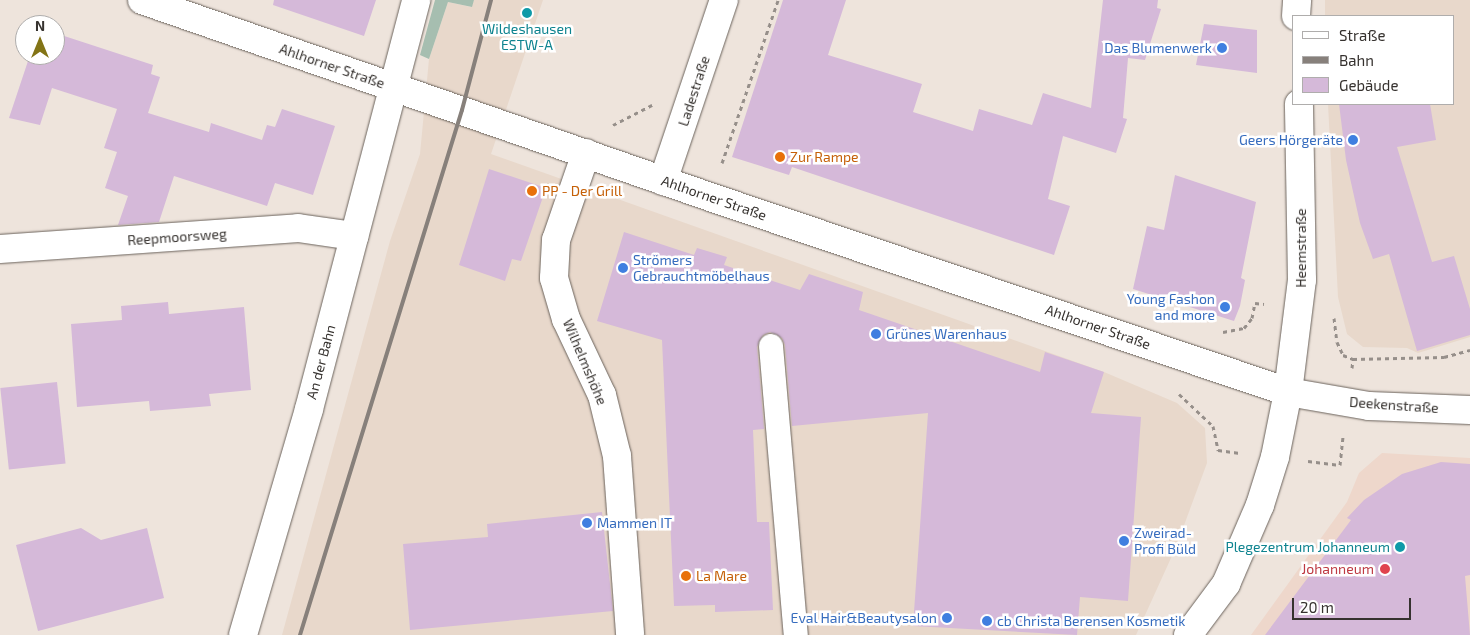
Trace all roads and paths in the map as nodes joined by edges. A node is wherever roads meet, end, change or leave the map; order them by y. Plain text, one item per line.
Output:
1 (142, 0) edge
2 (416, 0) edge
3 (724, 0) edge
4 (778, 0) edge
5 (1297, 0) edge
6 (1296, 15) edge
7 (392, 88) junction
8 (1299, 105) edge
9 (675, 148) junction
10 (586, 153) junction
11 (663, 181) junction
12 (354, 236) junction
13 (0, 249) edge
14 (1256, 303) dead end
15 (1213, 331) dead end
16 (771, 346) dead end
17 (1470, 350) edge
18 (1353, 359) dead end
19 (1177, 392) dead end
20 (1288, 392) junction
21 (1470, 410) edge
22 (1218, 450) dead end
23 (243, 635) edge
24 (630, 635) edge
25 (796, 635) edge
26 (1188, 635) edge

1 - 7 street, Ahlhorner Straße
2 - 7 street, An der Bahn
3 - 9 street, Ladestraße
4 - 9 path
5 - 6 street
7 - 10 street, Ahlhorner Straße
7 - 12 street, An der Bahn
8 - 20 street, Heemstraße
9 - 11 street, Ladestraße
10 - 11 street, Ahlhorner Straße
10 - 24 street, Wilhelmshöhe
11 - 20 street, Ahlhorner Straße
12 - 13 street, Reepmoorsweg
12 - 23 street, An der Bahn
14 - 15 path
16 - 25 lane
17 - 18 path
19 - 22 path
20 - 21 street, Deekenstraße
20 - 26 street, Heemstraße

